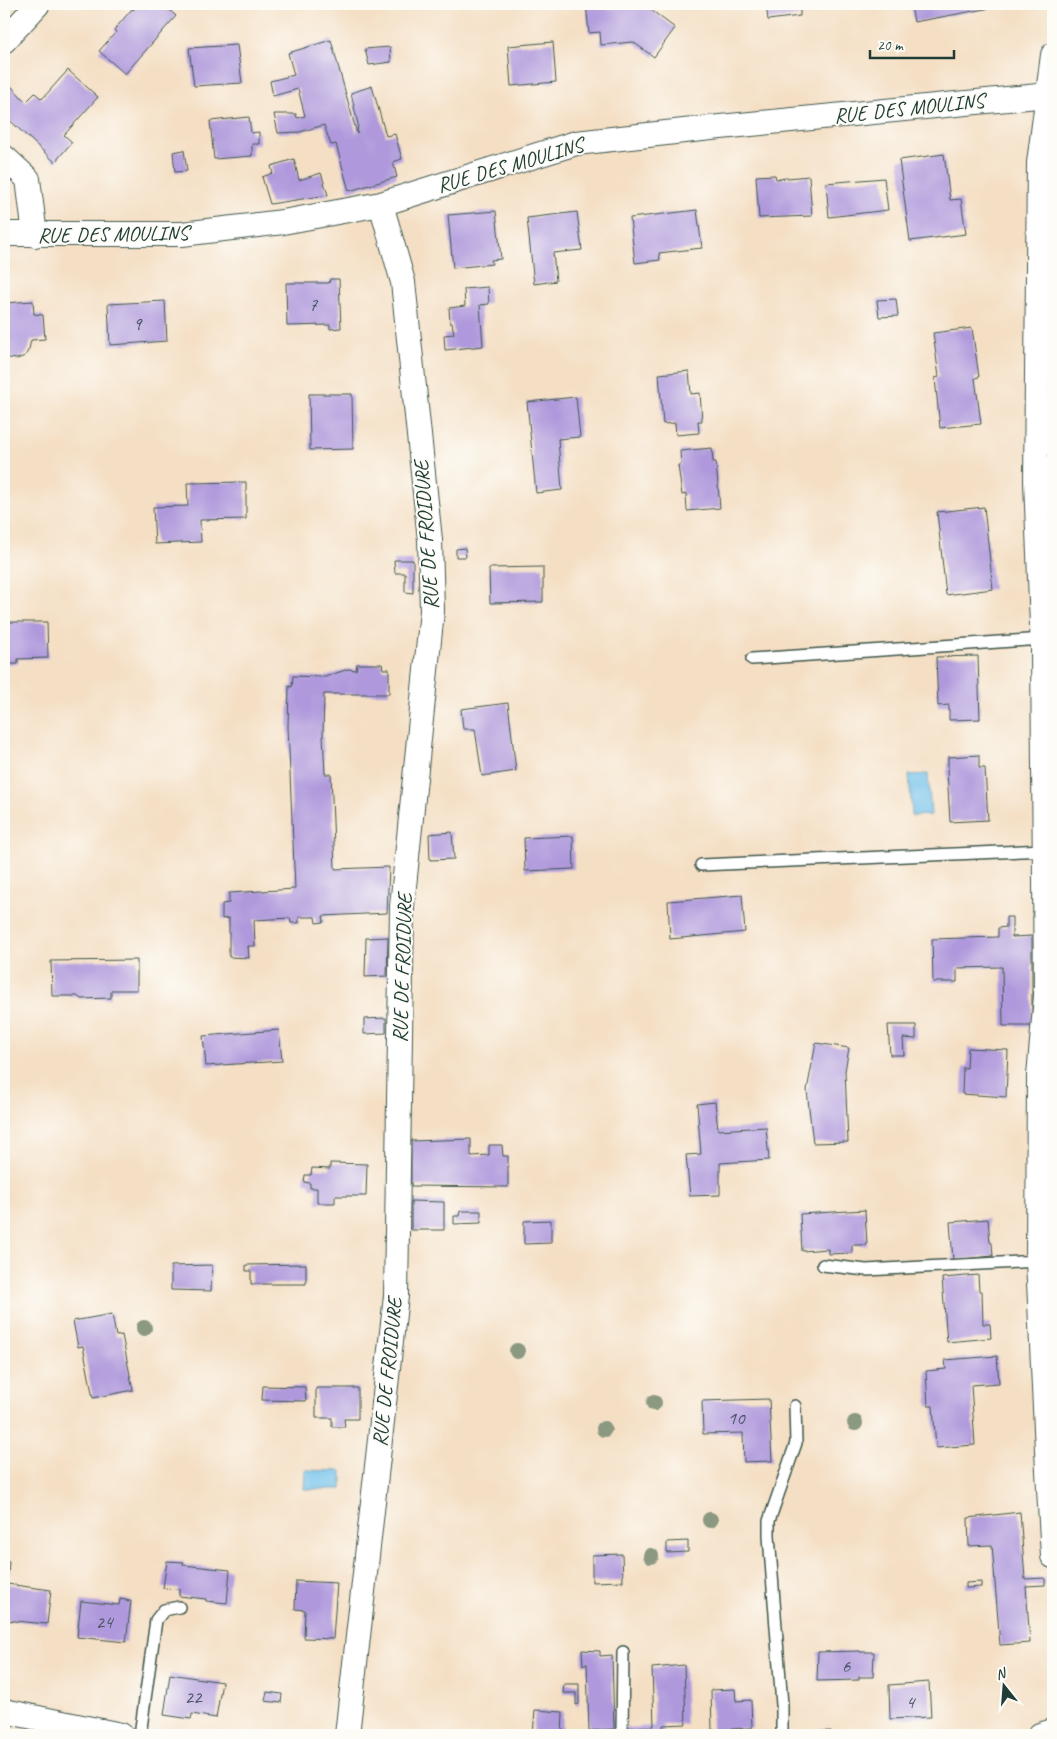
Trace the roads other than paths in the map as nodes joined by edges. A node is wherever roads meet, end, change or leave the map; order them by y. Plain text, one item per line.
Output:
1 (38, 4) edge
2 (4, 41) edge
3 (1053, 55) edge
4 (1048, 95) junction
5 (4, 156) edge
6 (381, 204) junction
7 (4, 234) edge
8 (35, 235) junction
9 (1046, 645) edge
10 (752, 659) dead end
11 (1045, 850) junction
12 (701, 865) dead end
13 (1038, 1260) junction
14 (823, 1265) dead end
15 (795, 1406) dead end
16 (1050, 1471) edge
17 (1053, 1556) edge
18 (179, 1607) dead end
19 (623, 1652) dead end
20 (4, 1711) edge
21 (1053, 1731) edge
22 (121, 1735) edge
23 (140, 1735) edge
24 (347, 1735) edge
25 (622, 1735) edge
26 (782, 1735) edge
27 (1040, 1735) edge

1 - 2 street
3 - 4 street
4 - 6 street, RUE DES MOULINS
4 - 9 street
5 - 8 street
6 - 8 street, RUE DES MOULINS
6 - 24 street, RUE DE FROIDURE
7 - 8 street, RUE DES MOULINS
9 - 10 lane
9 - 11 street
11 - 12 lane
11 - 13 street
13 - 14 lane
13 - 16 street
15 - 26 lane
16 - 17 street
18 - 23 lane
19 - 25 lane
20 - 22 street
21 - 27 street

